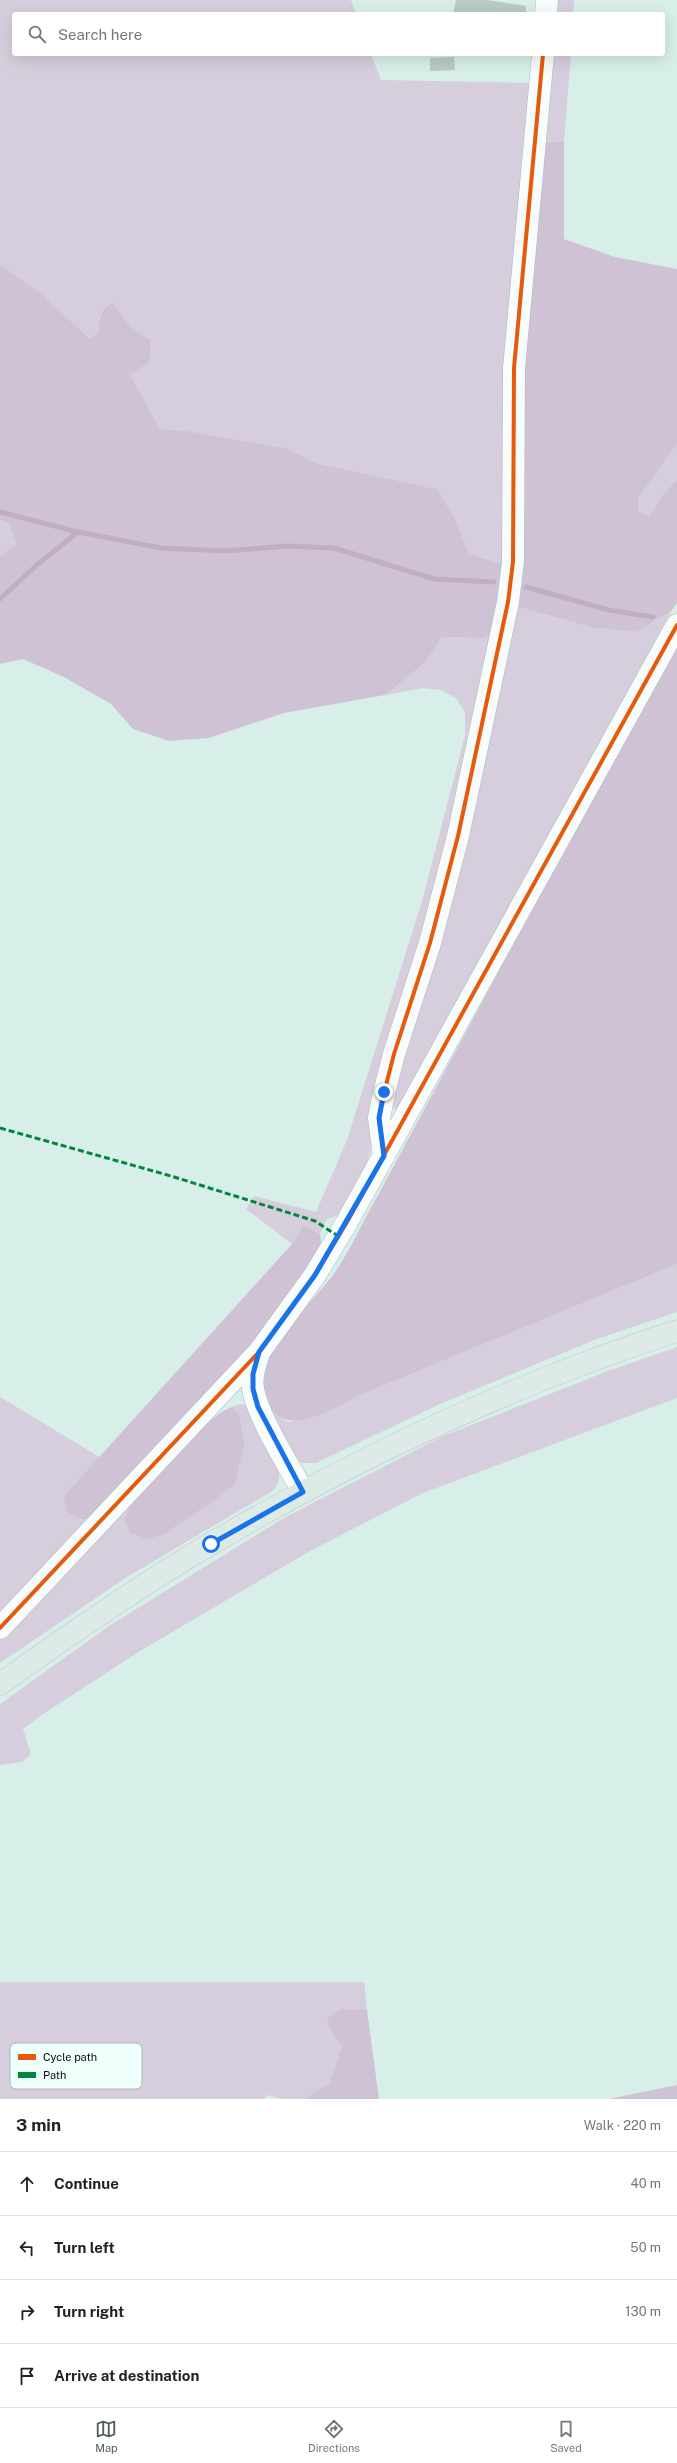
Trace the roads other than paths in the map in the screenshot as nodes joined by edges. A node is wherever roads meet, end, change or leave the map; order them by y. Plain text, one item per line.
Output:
1 (547, 0) edge
2 (546, 12) edge
3 (543, 56) edge
4 (677, 625) edge
5 (384, 1156) junction
6 (677, 1331) edge
7 (259, 1352) junction
8 (303, 1492) junction
9 (0, 1628) edge
10 (0, 1684) edge

1 - 2 street
3 - 5 street
4 - 5 street
5 - 7 street
6 - 8 main road
7 - 8 street
7 - 9 street
8 - 10 main road

